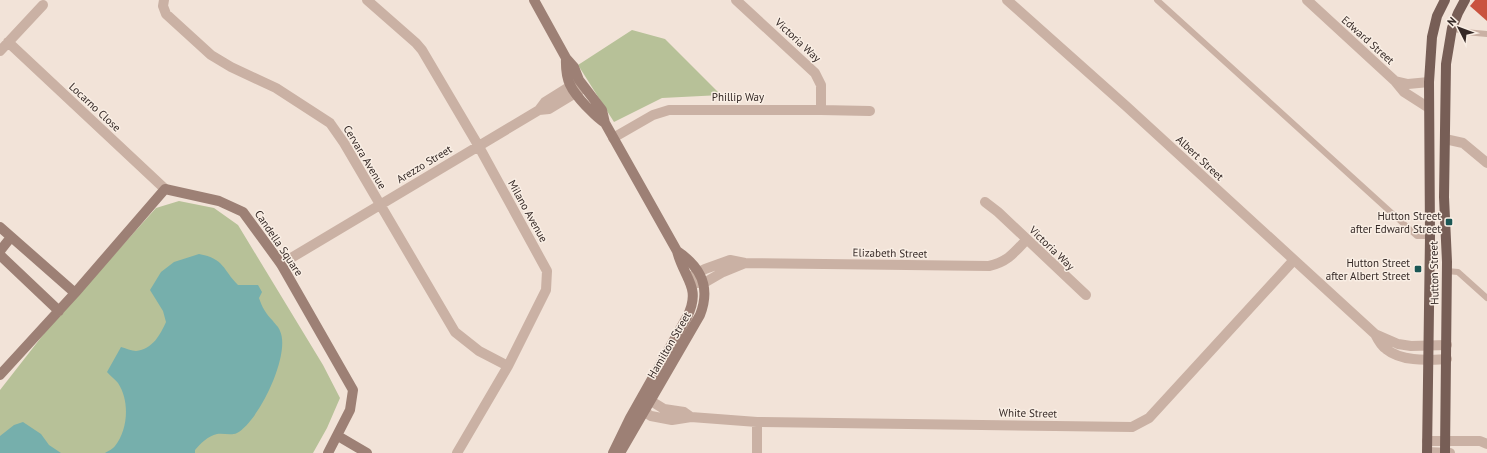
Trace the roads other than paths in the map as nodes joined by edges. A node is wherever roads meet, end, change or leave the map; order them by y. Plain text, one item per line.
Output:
1 (164, 0) edge
2 (367, 0) edge
3 (534, 0) edge
4 (736, 0) edge
5 (1007, 0) edge
6 (1157, 0) edge
7 (1306, 0) edge
8 (1445, 0) edge
9 (1465, 0) edge
10 (43, 6) dead end
11 (1452, 28) junction
12 (1487, 34) edge
13 (8, 42) junction
14 (0, 51) edge
15 (566, 58) junction
16 (1395, 81) junction
17 (1429, 82) junction
18 (582, 84) junction
19 (573, 90) junction
20 (1429, 108) junction
21 (821, 110) junction
22 (870, 111) dead end
23 (605, 123) junction
24 (614, 138) junction
25 (1445, 139) junction
26 (478, 145) junction
27 (1487, 163) edge
28 (165, 189) junction
29 (985, 202) dead end
30 (380, 204) junction
31 (0, 227) edge
32 (1430, 236) junction
33 (11, 238) junction
34 (1026, 240) junction
35 (0, 251) edge
36 (677, 251) junction
37 (0, 255) edge
38 (1293, 261) junction
39 (745, 263) junction
40 (282, 264) junction
41 (1447, 271) junction
42 (699, 273) junction
43 (689, 280) junction
44 (704, 283) junction
45 (75, 293) junction
46 (1086, 295) dead end
47 (1487, 298) edge
48 (59, 311) junction
49 (1375, 334) junction
50 (1429, 345) junction
51 (1447, 345) junction
52 (1447, 359) junction
53 (1428, 360) junction
54 (508, 366) junction
55 (2, 369) edge
56 (647, 399) junction
57 (641, 409) junction
58 (691, 417) junction
59 (757, 422) junction
60 (338, 436) junction
61 (1485, 440) edge
62 (1427, 441) junction
63 (1446, 441) junction
64 (328, 453) edge
65 (367, 453) edge
66 (457, 453) edge
67 (613, 453) edge
68 (620, 453) edge
69 (757, 453) edge
70 (1427, 453) edge
71 (1445, 453) edge
72 (1450, 453) edge

1 - 30 street, Cervara Avenue
2 - 26 street, Milano Avenue
3 - 15 street, Hamilton Street
4 - 21 street, Victoria Way
5 - 38 street, Albert Street
6 - 32 lane
7 - 16 street, Edward Street
8 - 17 main road, Hutton Street
9 - 11 main road, Hutton Street
10 - 13 street
11 - 12 lane
11 - 25 main road, Hutton Street
13 - 14 street
13 - 28 street, Locarno Close
15 - 18 street, Hamilton Street
15 - 19 street, Hamilton Street
16 - 17 street, Edward Street
16 - 20 street, Edward Street
17 - 20 main road, Hutton Street
18 - 19 street, Arezzo Street
18 - 23 street, Hamilton Street
19 - 23 street, Hamilton Street
19 - 26 street, Arezzo Street
20 - 32 main road, Hutton Street
21 - 22 street, Phillip Way
21 - 24 street, Phillip Way
23 - 24 street, Hamilton Street
24 - 36 street, Hamilton Street
25 - 27 street
25 - 41 main road, Hutton Street
26 - 30 street, Arezzo Street
26 - 54 street, Milano Avenue
28 - 40 street, Candella Square
28 - 45 street
29 - 34 street, Victoria Way
30 - 40 street, Arezzo Street
30 - 54 street, Cervara Avenue
31 - 33 street
32 - 50 main road, Hutton Street
33 - 35 street
33 - 45 street
34 - 39 street, Elizabeth Street
34 - 46 street, Victoria Way
36 - 42 street, Hamilton Street
36 - 43 street, Hamilton Street
37 - 48 street
38 - 49 street, Albert Street
38 - 59 street, White Street
39 - 42 street, Elizabeth Street
39 - 44 street, Elizabeth Street
40 - 60 street, Candella Square
41 - 47 lane
41 - 51 main road, Hutton Street
42 - 43 street, Elizabeth Street
42 - 44 street, Hamilton Street
43 - 44 street
43 - 56 street, Hamilton Street
44 - 56 street, Hamilton Street
45 - 48 street
48 - 55 street
49 - 50 street, Albert Street
49 - 53 street, Albert Street
50 - 51 street, Albert Street
50 - 53 main road, Hutton Street
51 - 52 main road, Hutton Street
52 - 53 street, Albert Street
52 - 63 main road, Hutton Street
53 - 62 main road, Hutton Street
54 - 66 street, Milano Avenue
56 - 57 street, Hamilton Street
56 - 58 street, White Street
57 - 58 street, White Street
57 - 67 street, Hamilton Street
57 - 68 street, Hamilton Street
58 - 59 street, White Street
59 - 69 street
60 - 64 street, Candella Square
60 - 65 street
61 - 63 street
62 - 63 street
62 - 70 main road, Hutton Street
63 - 71 main road, Hutton Street
70 - 71 street
71 - 72 street

